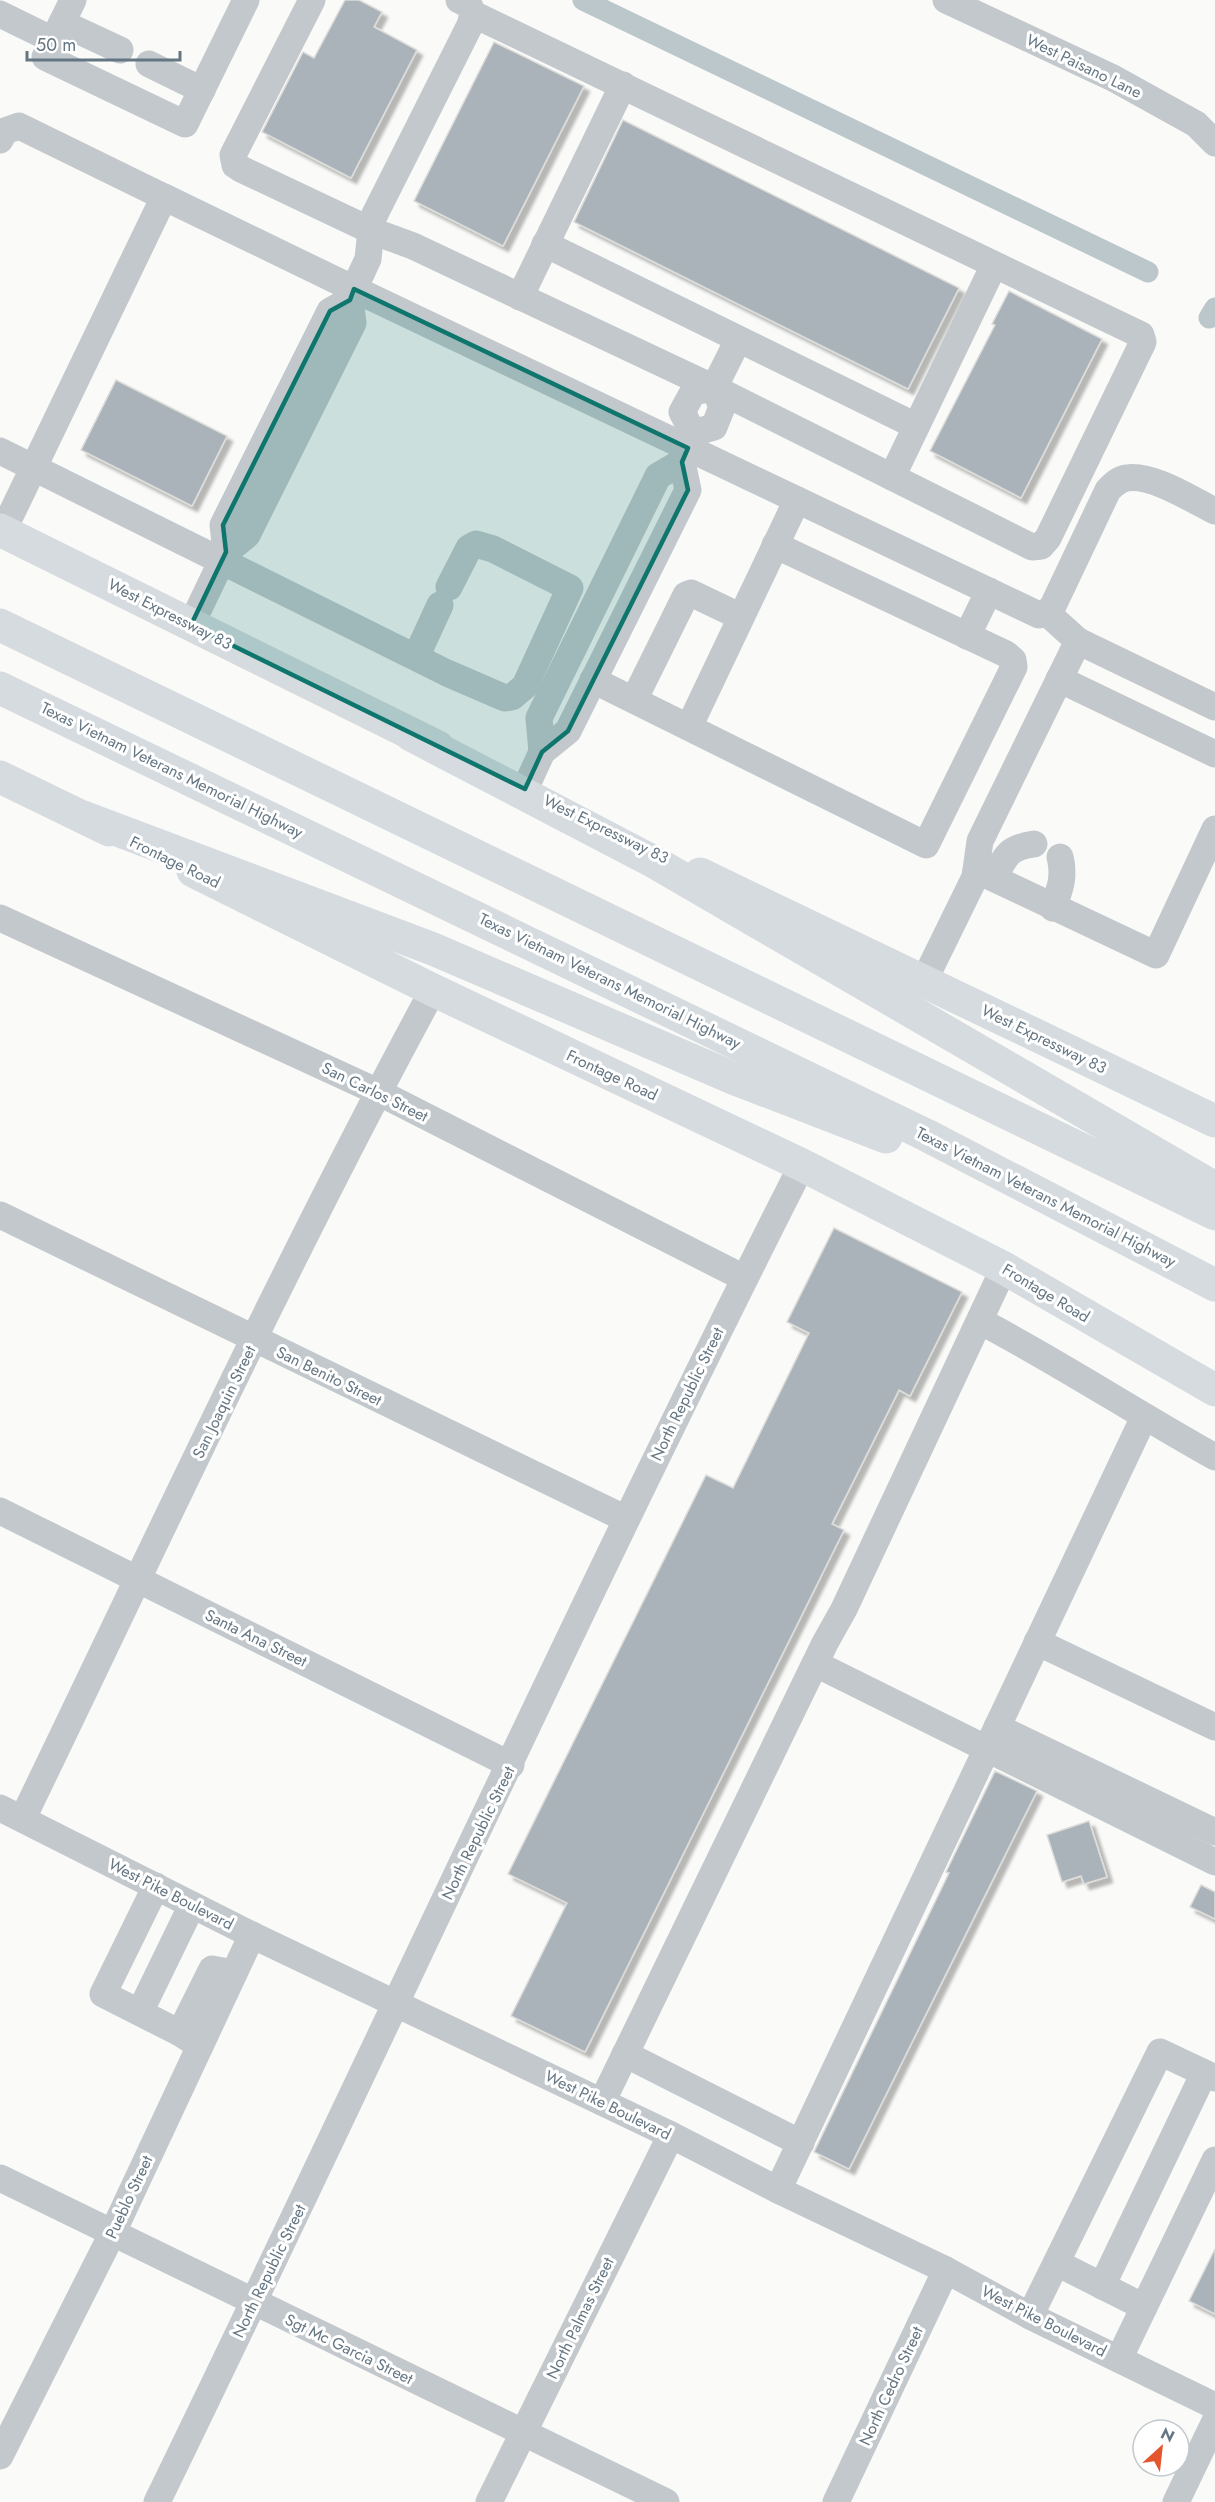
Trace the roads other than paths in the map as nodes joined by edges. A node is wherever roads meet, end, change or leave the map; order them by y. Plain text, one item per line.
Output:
1 (246, 0) edge
2 (312, 0) edge
3 (946, 0) edge
4 (466, 7) edge
5 (0, 14) edge
6 (63, 21) edge
7 (120, 50) dead end
8 (149, 64) dead end
9 (623, 85) junction
10 (202, 90) junction
11 (0, 140) edge
12 (1215, 143) edge
13 (164, 197) junction
14 (372, 231) junction
15 (545, 244) junction
16 (994, 265) junction
17 (352, 294) junction
18 (520, 297) junction
19 (738, 340) junction
20 (714, 388) junction
21 (916, 426) junction
22 (688, 448) junction
23 (0, 451) edge
24 (33, 468) junction
25 (892, 477) junction
26 (797, 500) junction
27 (1215, 511) edge
28 (1057, 519) junction
29 (2, 531) edge
30 (1087, 534) junction
31 (775, 544) junction
32 (224, 556) junction
33 (570, 588) junction
34 (989, 591) junction
35 (597, 600) junction
36 (1046, 612) junction
37 (626, 615) junction
38 (741, 616) junction
39 (0, 625) edge
40 (191, 625) junction
41 (967, 636) junction
42 (1077, 640) junction
43 (416, 657) junction
44 (1059, 679) junction
45 (593, 680) junction
46 (0, 688) edge
47 (634, 700) junction
48 (1215, 707) edge
49 (689, 727) junction
50 (411, 735) junction
51 (542, 753) junction
52 (1215, 754) edge
53 (0, 777) edge
54 (525, 789) junction
55 (83, 817) junction
56 (1215, 829) edge
57 (1034, 844) dead end
58 (1060, 857) dead end
59 (985, 874) junction
60 (1053, 908) junction
61 (0, 918) edge
62 (924, 981) junction
63 (433, 990) junction
64 (378, 1092) junction
65 (1215, 1121) edge
66 (802, 1165) junction
67 (1215, 1188) edge
68 (1050, 1199) junction
69 (1215, 1214) edge
70 (0, 1215) edge
71 (1005, 1268) junction
72 (744, 1278) junction
73 (1215, 1286) edge
74 (980, 1321) junction
75 (255, 1340) junction
76 (1215, 1390) edge
77 (1144, 1417) junction
78 (1215, 1456) edge
79 (0, 1511) edge
80 (626, 1519) junction
81 (139, 1580) junction
82 (1037, 1642) junction
83 (816, 1664) junction
84 (1215, 1727) edge
85 (992, 1738) junction
86 (511, 1765) junction
87 (12, 1813) edge
88 (1213, 1848) edge
89 (156, 1886) junction
90 (192, 1905) junction
91 (252, 1935) junction
92 (396, 2004) junction
93 (140, 2012) junction
94 (190, 2040) junction
95 (625, 2054) junction
96 (1210, 2076) edge
97 (602, 2102) junction
98 (671, 2135) junction
99 (801, 2143) junction
100 (1215, 2160) edge
101 (0, 2178) edge
102 (778, 2190) junction
103 (112, 2234) junction
104 (1056, 2264) junction
105 (946, 2270) junction
106 (1102, 2286) junction
107 (254, 2303) junction
108 (1144, 2307) junction
109 (1030, 2316) junction
110 (1119, 2359) junction
111 (1215, 2406) edge
112 (1215, 2421) edge
113 (523, 2433) junction
114 (0, 2456) edge
115 (157, 2502) edge
116 (489, 2502) edge
117 (666, 2502) edge
118 (836, 2502) edge
119 (1176, 2502) edge

1 - 10 street
2 - 14 street
3 - 12 street, West Paisano Lane
4 - 9 street
4 - 14 street
5 - 6 street
6 - 7 street
6 - 10 street
8 - 10 street
9 - 15 street
9 - 16 street
11 - 13 street
13 - 17 street
13 - 24 street
14 - 17 street
14 - 18 street
15 - 18 street
15 - 19 street
16 - 21 street
16 - 28 street
17 - 22 street
17 - 32 street
18 - 20 street
19 - 20 street
19 - 21 street
20 - 22 street
20 - 25 street
21 - 25 street
22 - 26 street
22 - 35 street
22 - 37 street
23 - 24 street
24 - 29 street
24 - 32 street
25 - 28 street
26 - 31 street
26 - 34 street
27 - 30 street
28 - 30 street
29 - 40 main road, West Expressway 83
30 - 36 street
31 - 38 street
31 - 41 street
32 - 40 street
32 - 43 street
33 - 35 street
33 - 43 street
33 - 43 street
34 - 36 street
34 - 41 street
35 - 37 street
35 - 51 street
36 - 42 street
37 - 45 street
38 - 47 street
38 - 49 street
39 - 69 main road
40 - 50 main road, West Expressway 83
41 - 49 street
42 - 44 street
42 - 48 street
44 - 52 street
44 - 59 street
45 - 47 street
45 - 51 street
46 - 68 main road, Texas Vietnam Veterans Memorial Highway
47 - 49 street
50 - 54 main road, West Expressway 83
50 - 67 main road
51 - 54 street
53 - 55 main road, Frontage Road
54 - 62 main road, West Expressway 83
55 - 63 main road, Frontage Road
55 - 68 main road
56 - 60 street
57 - 59 street
58 - 60 street
59 - 60 street
59 - 62 street
61 - 64 street, San Carlos Street
62 - 65 main road, West Expressway 83
63 - 64 street, San Joaquin Street
63 - 66 main road, Frontage Road
64 - 72 street, San Carlos Street
64 - 75 street, San Joaquin Street
66 - 71 main road, Frontage Road
66 - 72 street, North Republic Street
68 - 73 main road, Texas Vietnam Veterans Memorial Highway
70 - 75 street, San Benito Street
71 - 74 street
71 - 76 main road, Frontage Road
72 - 80 street, North Republic Street
74 - 77 street
74 - 83 street
75 - 80 street, San Benito Street
75 - 81 street, San Joaquin Street
77 - 78 street
77 - 82 street
79 - 81 street, Santa Ana Street
80 - 86 street, North Republic Street
81 - 86 street, Santa Ana Street
81 - 87 street, San Joaquin Street
82 - 84 street
82 - 85 street
83 - 85 street
83 - 95 street
85 - 88 street
85 - 99 street
86 - 92 street, North Republic Street
87 - 89 street, West Pike Boulevard
89 - 90 street, West Pike Boulevard
89 - 93 street
90 - 91 street, West Pike Boulevard
90 - 93 street
91 - 92 street, West Pike Boulevard
91 - 94 street, Pueblo Street
92 - 97 street, West Pike Boulevard
92 - 107 street, North Republic Street
93 - 94 street
94 - 103 street, Pueblo Street
95 - 97 street
95 - 99 street
96 - 104 street
96 - 106 street
97 - 98 street, West Pike Boulevard
98 - 102 street, West Pike Boulevard
98 - 113 street, North Palmas Street
99 - 102 street
100 - 108 street
101 - 103 street, Sgt Mc Garcia Street
102 - 105 street, West Pike Boulevard
103 - 107 street, Sgt Mc Garcia Street
103 - 114 street, Pueblo Street
104 - 106 street
104 - 109 street
105 - 109 street, West Pike Boulevard
105 - 118 street, North Cedro Street
106 - 108 street
107 - 113 street, Sgt Mc Garcia Street
107 - 115 street, North Republic Street
108 - 110 street
109 - 110 street, West Pike Boulevard
110 - 111 street, West Pike Boulevard
112 - 119 street
113 - 116 street, North Palmas Street
113 - 117 street, Sgt Mc Garcia Street

